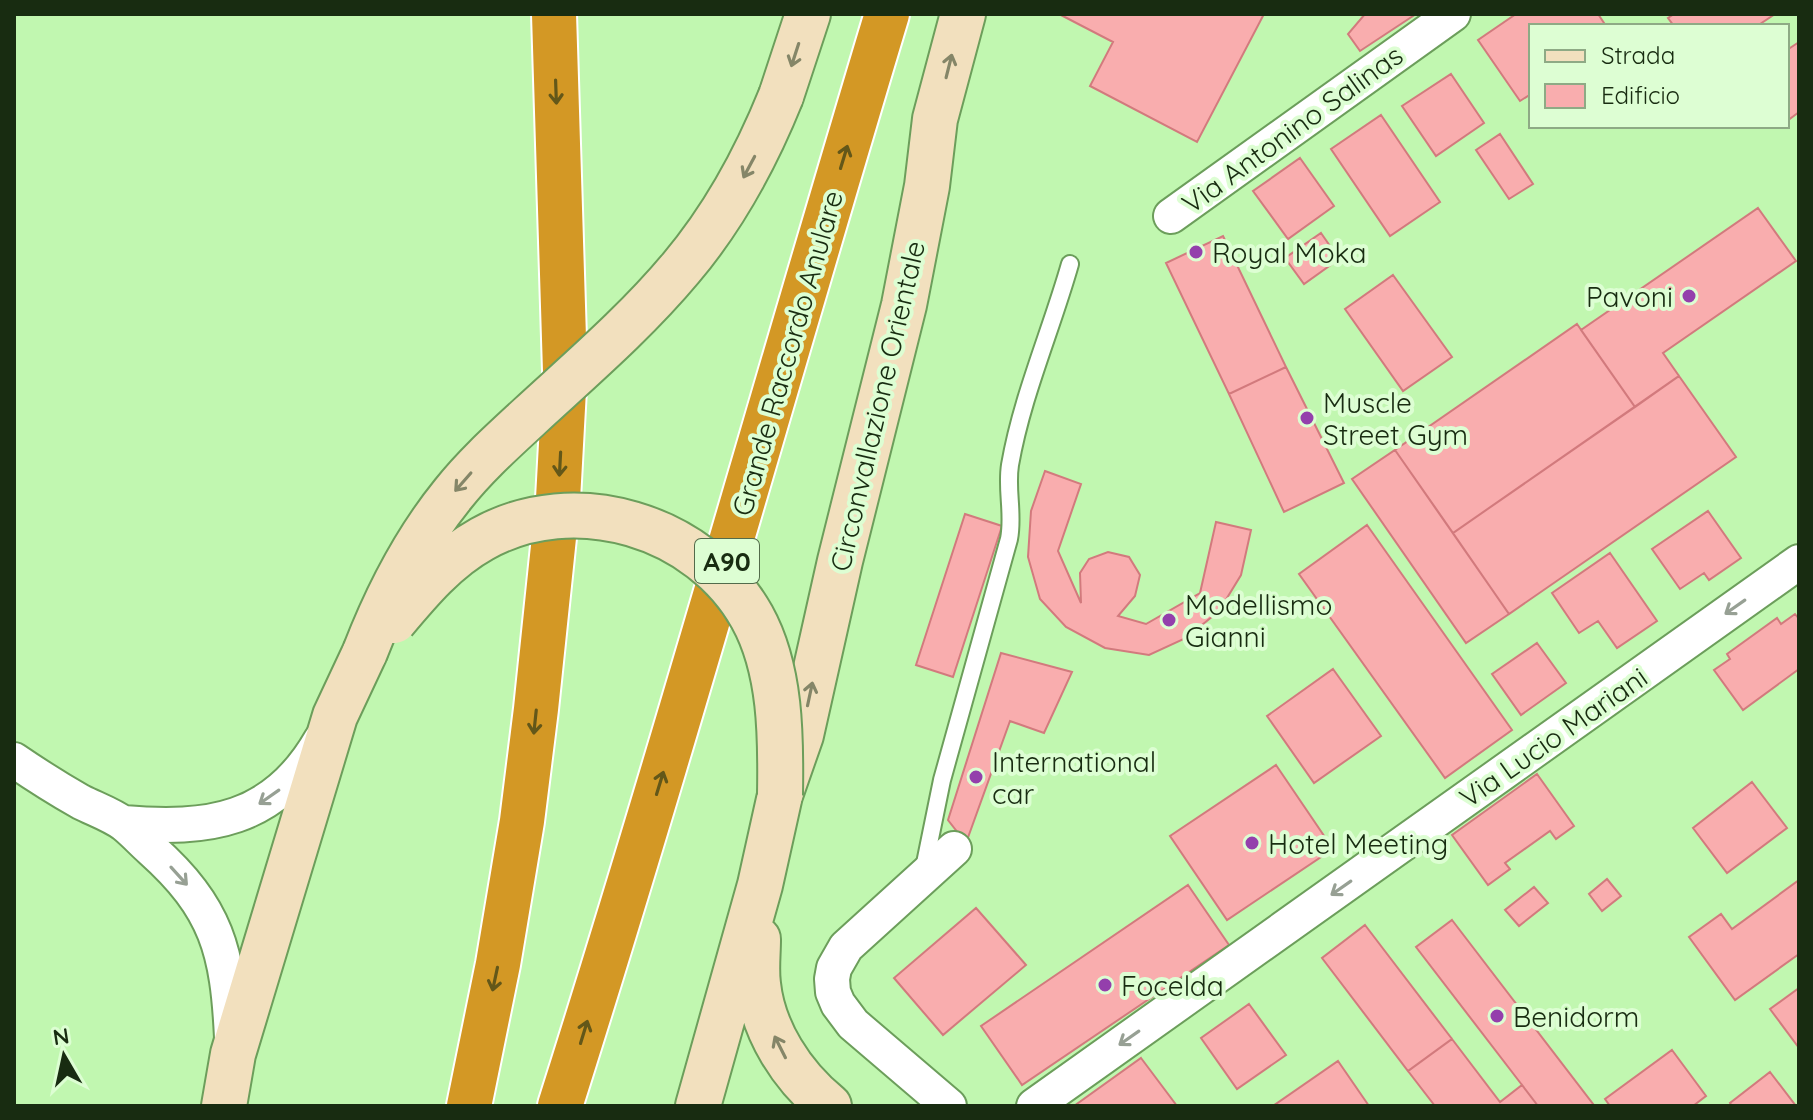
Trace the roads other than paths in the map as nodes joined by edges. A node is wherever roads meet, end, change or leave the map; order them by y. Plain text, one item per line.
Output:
1 (554, 14) edge
2 (808, 14) edge
3 (887, 14) edge
4 (963, 14) edge
5 (1453, 14) edge
6 (1171, 216) dead end
7 (1070, 264) dead end
8 (1799, 562) edge
9 (365, 652) junction
10 (335, 716) junction
11 (14, 760) edge
12 (780, 795) junction
13 (123, 823) junction
14 (954, 849) dead end
15 (922, 878) junction
16 (760, 885) junction
17 (233, 1054) junction
18 (224, 1106) edge
19 (469, 1106) edge
20 (560, 1106) edge
21 (698, 1106) edge
22 (829, 1106) edge
23 (949, 1106) edge
24 (1034, 1106) edge

1 -> 19 highway
2 -> 9 street, bridge
20 -> 3 highway, Grande Raccordo Anulare / A90
12 -> 4 street, Circonvallazione Orientale
5 - 6 street, Via Antonino Salinas
7 - 15 lane
8 -> 24 street, Via Lucio Mariani
9 - 10 street
9 - 12 street, bridge
10 -> 13 street
10 - 17 street
11 - 13 street
12 - 16 street
13 -> 17 street
14 - 15 street
15 - 23 street
16 - 21 street
22 -> 16 street
17 - 18 street

